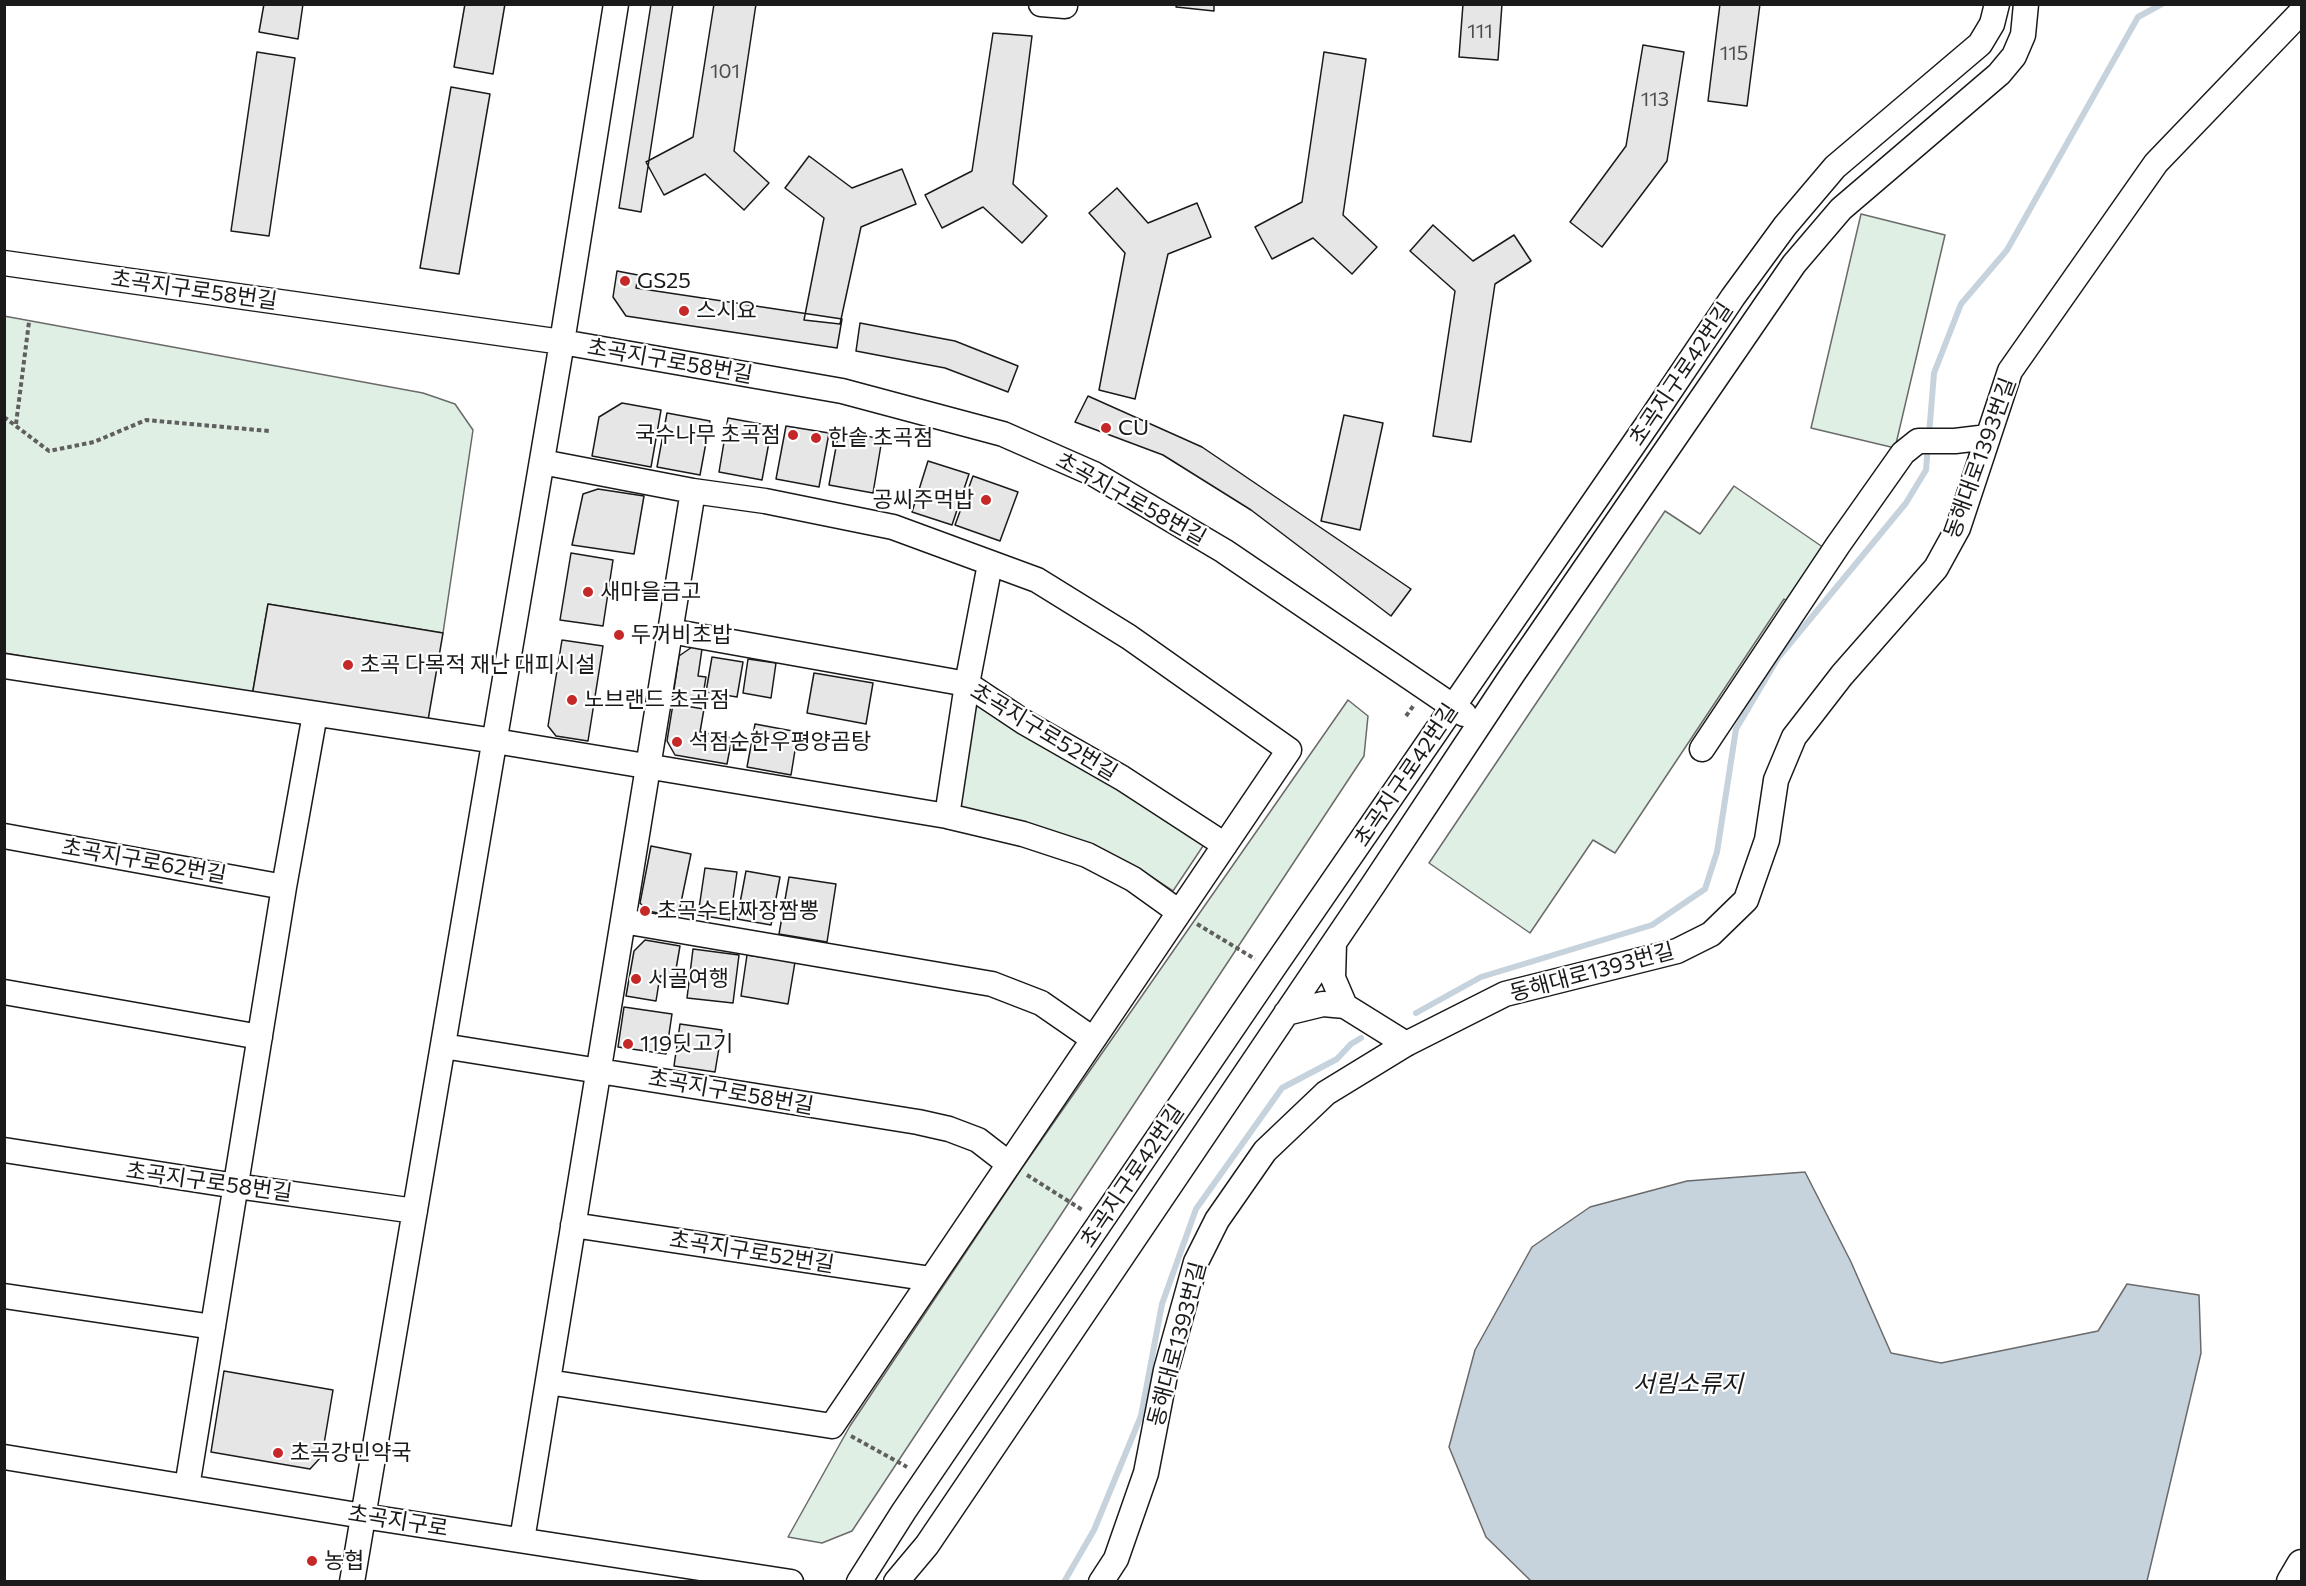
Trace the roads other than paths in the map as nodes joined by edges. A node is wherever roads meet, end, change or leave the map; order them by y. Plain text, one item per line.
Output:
1 (1041, 4) edge
2 (615, 5) edge
3 (1065, 6) edge
4 (1997, 6) edge
5 (2026, 11) edge
6 (2301, 11) edge
7 (4, 263) edge
8 (562, 342) junction
9 (1988, 437) junction
10 (542, 462) junction
11 (693, 491) junction
12 (990, 564) junction
13 (670, 632) junction
14 (4, 666) edge
15 (967, 684) junction
16 (1452, 706) junction
17 (315, 714) junction
18 (1479, 725) junction
19 (495, 741) junction
20 (1702, 749) dead end
21 (648, 768) junction
22 (947, 816) junction
23 (4, 836) edge
24 (1225, 845) junction
25 (284, 887) junction
26 (1179, 912) junction
27 (623, 921) junction
28 (1334, 943) junction
29 (4, 992) edge
30 (1345, 1006) junction
31 (1286, 1013) junction
32 (260, 1036) junction
33 (1093, 1040) junction
34 (1406, 1044) junction
35 (443, 1046) junction
36 (598, 1070) junction
37 (4, 1150) edge
38 (1009, 1164) junction
39 (236, 1186) junction
40 (415, 1211) junction
41 (573, 1225) junction
42 (931, 1279) junction
43 (4, 1296) edge
44 (213, 1327) junction
45 (548, 1382) junction
46 (968, 1417) junction
47 (1000, 1436) junction
48 (4, 1457) edge
49 (187, 1487) junction
50 (363, 1516) junction
51 (522, 1540) junction
52 (2301, 1565) edge
53 (352, 1581) edge
54 (791, 1581) edge
55 (859, 1581) edge
56 (896, 1581) edge
57 (1101, 1581) edge
58 (2292, 1581) edge

1 - 3 street
2 - 8 street, 초곡지구로58번길
4 - 16 street, 초곡지구로42번길
5 - 18 street, 초곡지구로42번길
6 - 9 street, 동해대로1393번길
7 - 8 street, 초곡지구로58번길
8 - 10 street, 초곡지구로58번길
8 - 16 street, 초곡지구로58번길
9 - 20 street
9 - 34 street, 동해대로1393번길
10 - 11 street
10 - 19 street, 초곡지구로58번길
11 - 12 street
11 - 13 street
12 - 15 street
12 - 24 street
13 - 15 street, 초곡지구로52번길
13 - 21 street
14 - 17 street
15 - 22 street
15 - 24 street, 초곡지구로52번길
16 - 18 street, 초곡지구로58번길
16 - 46 street, 초곡지구로42번길
17 - 19 street
17 - 25 street
18 - 28 street, 초곡지구로42번길
19 - 21 street
19 - 35 street, 초곡지구로58번길
21 - 22 street
21 - 27 street
22 - 26 street
23 - 25 street, 초곡지구로62번길
24 - 26 street
25 - 32 street
26 - 33 street
27 - 33 street
27 - 36 street
28 - 30 street
28 - 31 street, 초곡지구로42번길
29 - 32 street
30 - 31 street
30 - 34 street
31 - 47 street, 초곡지구로42번길
32 - 39 street
33 - 38 street
34 - 57 street, 동해대로1393번길
35 - 36 street, 초곡지구로58번길
35 - 40 street, 초곡지구로58번길
36 - 38 street, 초곡지구로58번길
36 - 41 street
37 - 39 street, 초곡지구로58번길
38 - 42 street
39 - 40 street, 초곡지구로58번길
39 - 44 street
40 - 50 street, 초곡지구로58번길
41 - 42 street, 초곡지구로52번길
41 - 45 street
42 - 45 street
43 - 44 street
44 - 49 street
45 - 51 street
46 - 47 street
46 - 55 street, 초곡지구로42번길
47 - 56 street, 초곡지구로42번길
48 - 49 street, 초곡지구로
49 - 50 street, 초곡지구로
50 - 51 street, 초곡지구로
50 - 53 street, 초곡지구로58번길
51 - 54 street, 초곡지구로
52 - 58 main road

